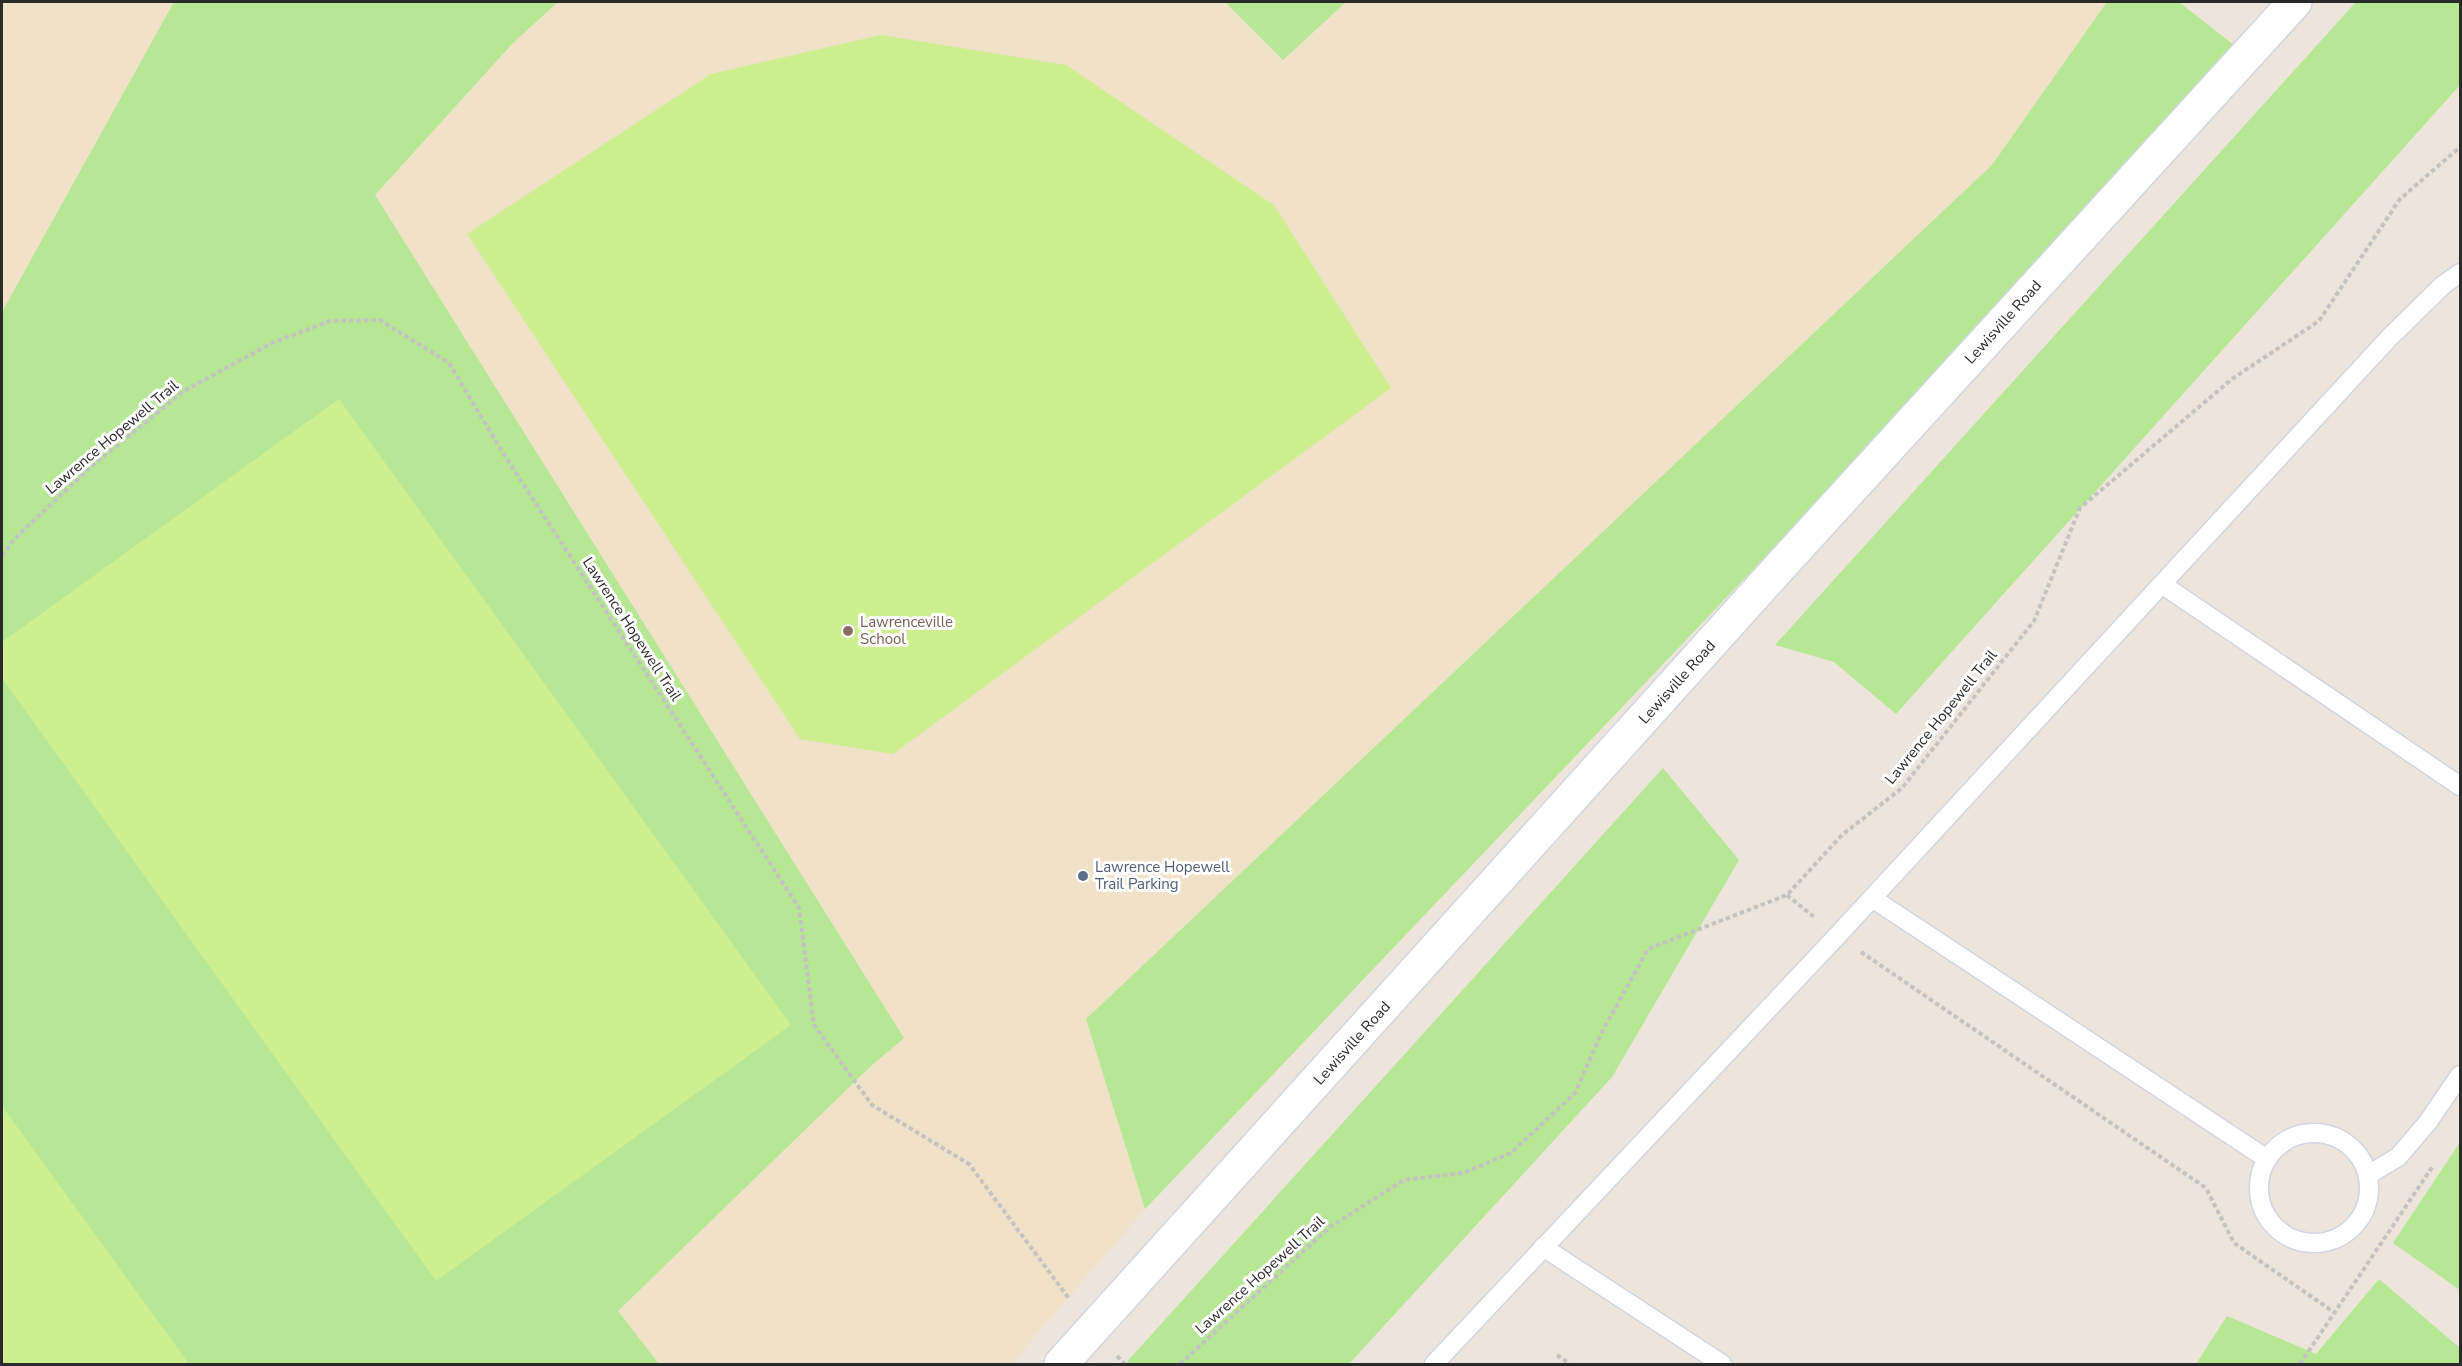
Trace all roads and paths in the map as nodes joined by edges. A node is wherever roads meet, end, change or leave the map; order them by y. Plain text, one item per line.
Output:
1 (2295, 2) edge
2 (2460, 147) edge
3 (2460, 273) edge
4 (2, 556) edge
5 (2163, 585) junction
6 (2460, 786) edge
7 (1872, 898) junction
8 (1837, 936) junction
9 (2460, 1075) edge
10 (2267, 1159) junction
11 (2434, 1165) dead end
12 (2368, 1175) junction
13 (1543, 1247) junction
14 (2335, 1313) junction
15 (1093, 1331) junction
16 (1557, 1355) dead end
17 (1061, 1365) edge
18 (1180, 1365) edge
19 (1434, 1365) edge
20 (1569, 1365) edge
21 (1722, 1365) edge
22 (2300, 1365) edge

1 - 15 street, Lewisville Road
2 - 18 path, Lawrence Hopewell Trail
3 - 5 lane
4 - 15 path, Lawrence Hopewell Trail
5 - 6 lane
5 - 7 lane
7 - 8 lane
7 - 10 lane
8 - 13 lane
8 - 14 path
9 - 12 lane
10 - 12 lane
10 - 12 lane
11 - 14 path
13 - 19 lane
13 - 21 lane
14 - 22 path
15 - 17 street, Lewisville Road
16 - 20 path

